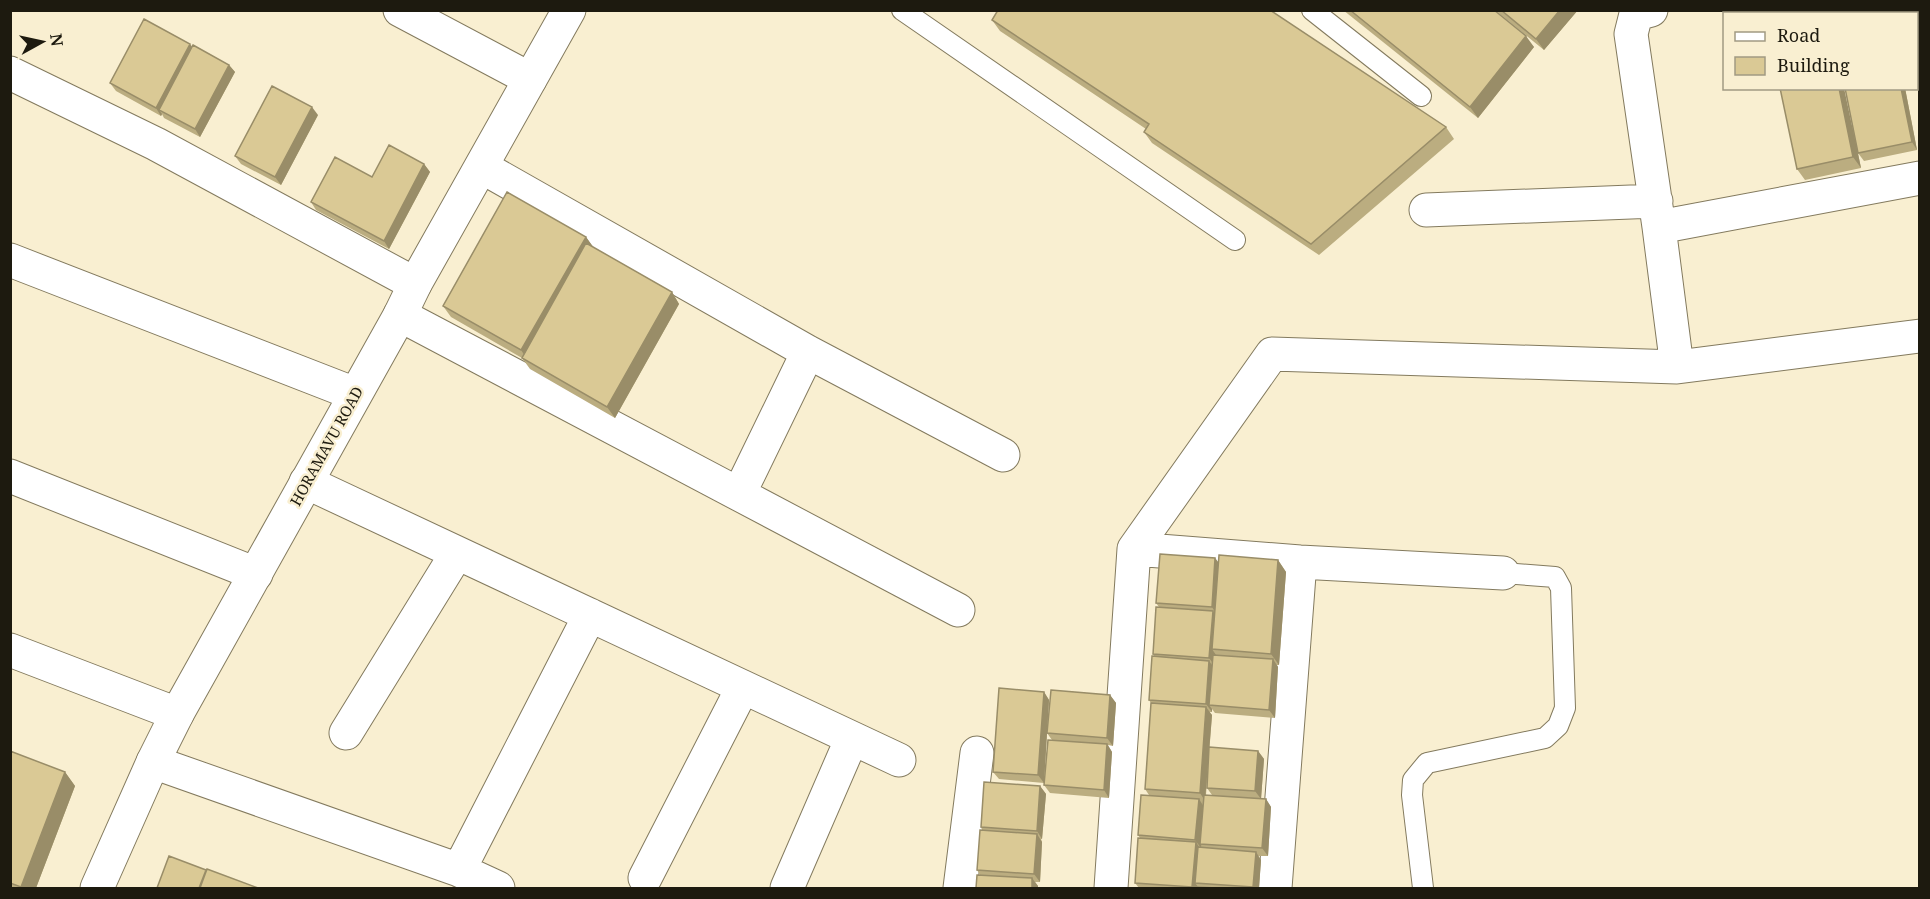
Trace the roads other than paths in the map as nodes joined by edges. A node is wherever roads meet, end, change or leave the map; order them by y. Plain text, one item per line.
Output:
1 (400, 10) edge
2 (569, 10) edge
3 (902, 10) edge
4 (1312, 10) edge
5 (1651, 10) edge
6 (10, 73) edge
7 (530, 79) junction
8 (1421, 96) dead end
9 (482, 167) junction
10 (1920, 178) edge
11 (1426, 210) dead end
12 (1658, 214) junction
13 (1235, 240) dead end
14 (10, 260) edge
15 (415, 284) junction
16 (399, 315) junction
17 (1920, 336) edge
18 (808, 352) junction
19 (1677, 367) junction
20 (355, 394) junction
21 (1003, 455) dead end
22 (10, 476) edge
23 (306, 482) junction
24 (739, 494) junction
25 (1134, 549) junction
26 (457, 553) junction
27 (1300, 562) junction
28 (1503, 573) joint
29 (255, 574) junction
30 (958, 610) dead end
31 (590, 615) junction
32 (10, 650) edge
33 (743, 687) junction
34 (177, 714) junction
35 (346, 733) dead end
36 (852, 738) junction
37 (977, 753) dead end
38 (899, 760) dead end
39 (153, 762) junction
40 (459, 870) junction
41 (645, 878) dead end
42 (97, 888) edge
43 (498, 888) edge
44 (787, 888) edge
45 (960, 888) edge
46 (1111, 888) edge
47 (1275, 888) edge
48 (1423, 888) edge

1 - 7 street
2 - 7 street, HORAMAVU ROAD
3 - 13 lane
4 - 8 lane
5 - 12 street
6 - 15 street
7 - 9 street, HORAMAVU ROAD
9 - 15 street, HORAMAVU ROAD
9 - 18 street
10 - 12 street
11 - 12 street
12 - 19 street
14 - 20 street
15 - 16 street, HORAMAVU ROAD
16 - 20 street, HORAMAVU ROAD
16 - 24 street
17 - 19 street
18 - 21 street
18 - 24 street
19 - 25 street
20 - 23 street, HORAMAVU ROAD
22 - 29 street
23 - 26 street
23 - 29 street, HORAMAVU ROAD
24 - 30 street
25 - 27 street
25 - 46 street
26 - 31 street
26 - 35 street
27 - 28 street
27 - 47 street
28 - 48 lane
29 - 34 street, HORAMAVU ROAD
31 - 33 street
31 - 40 street
32 - 34 street
33 - 36 street
33 - 41 street
34 - 39 street, HORAMAVU ROAD
36 - 38 street
36 - 44 street
37 - 45 street
39 - 40 street
39 - 42 street, HORAMAVU ROAD
40 - 43 street

